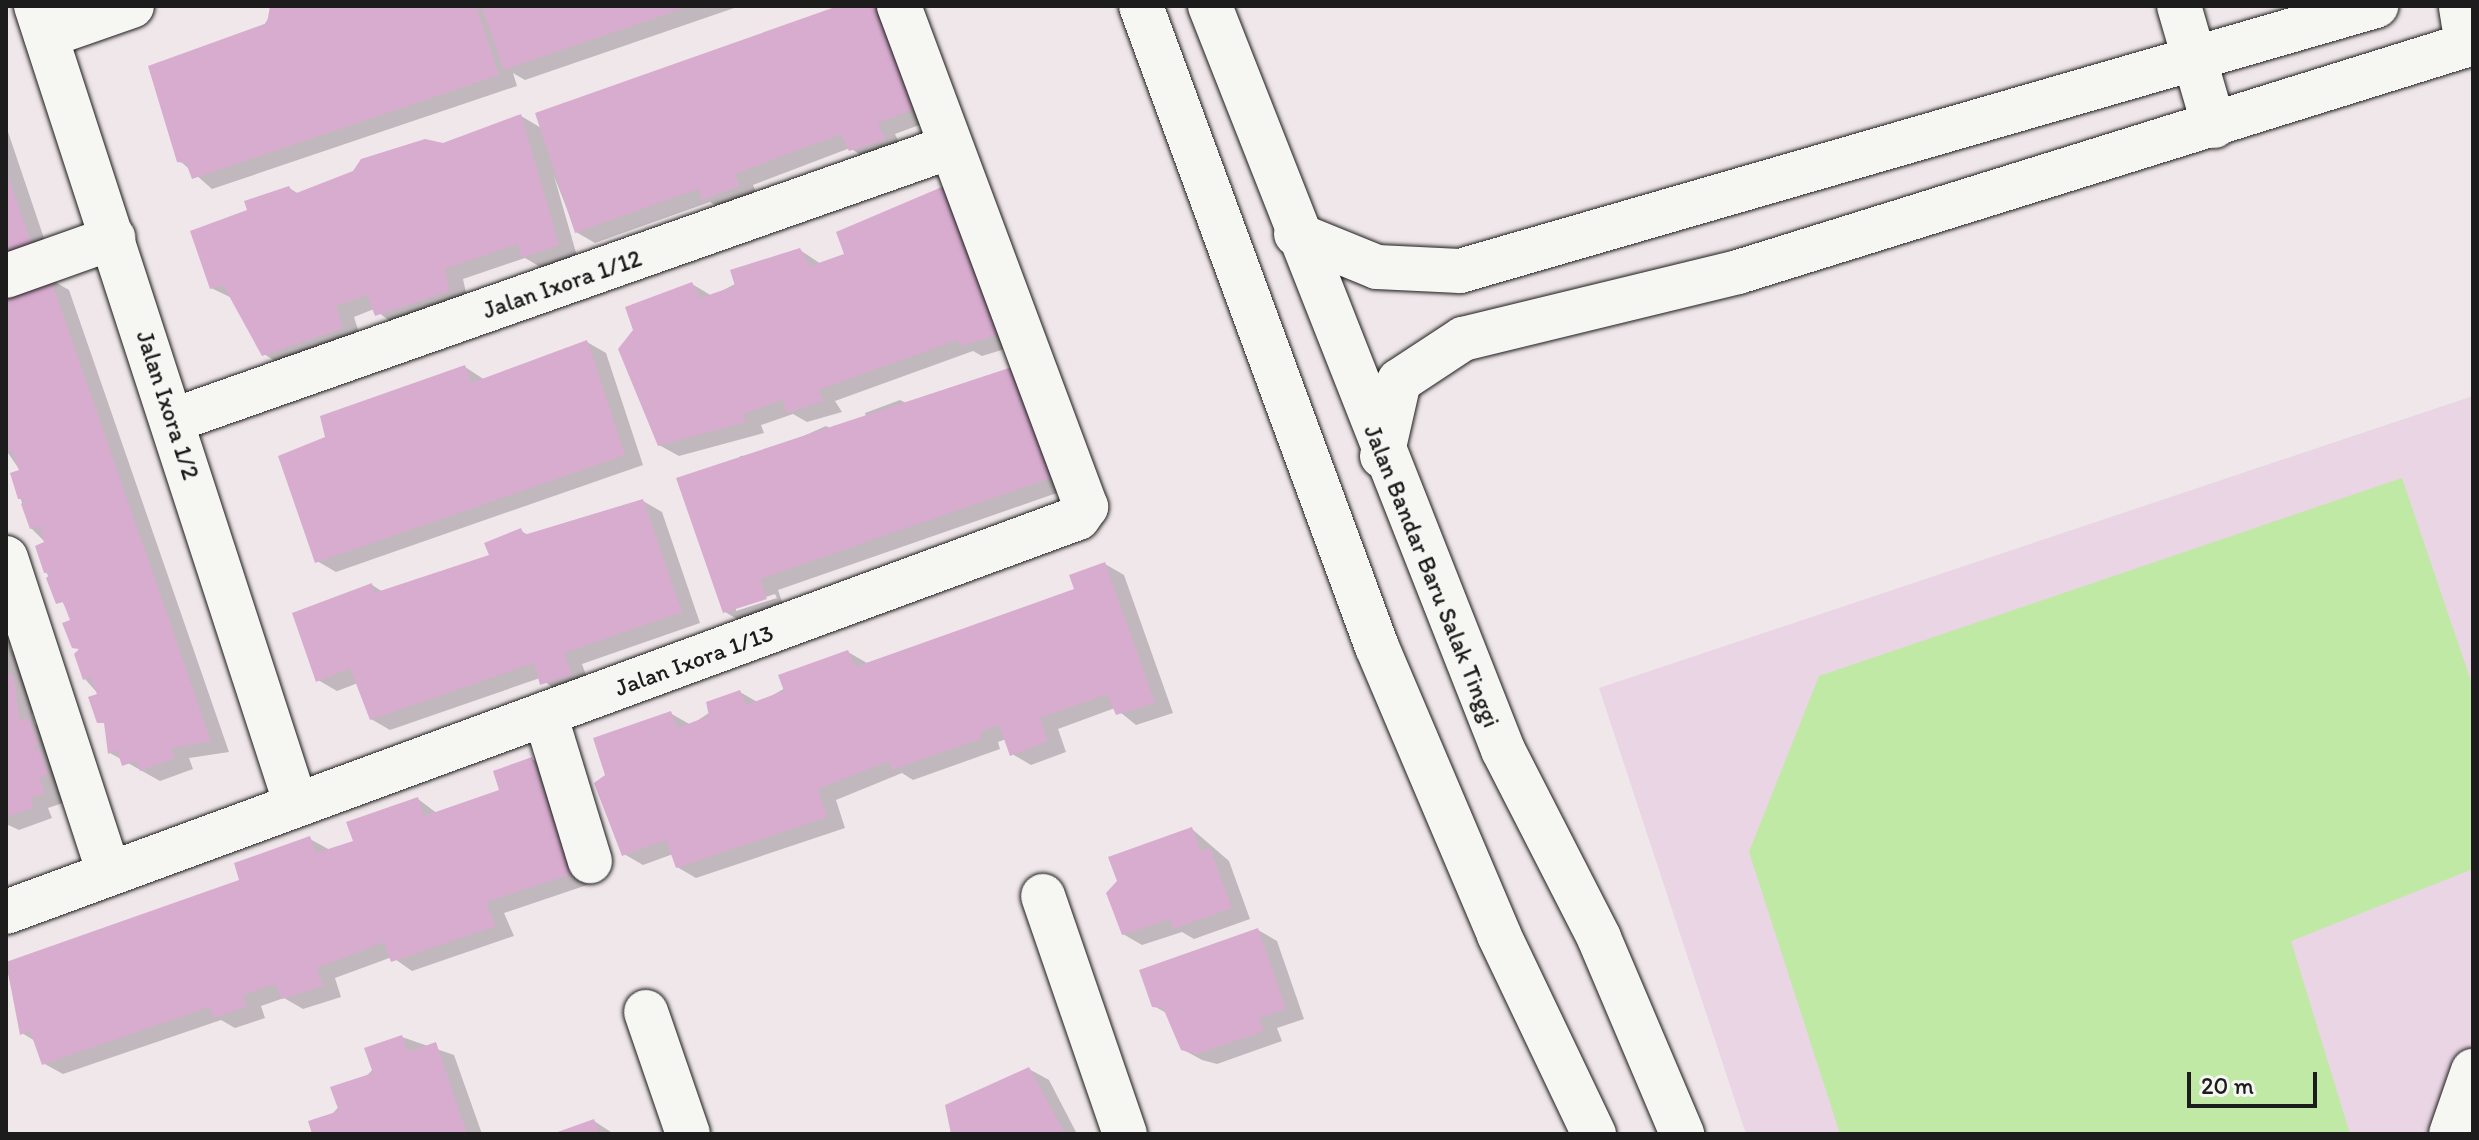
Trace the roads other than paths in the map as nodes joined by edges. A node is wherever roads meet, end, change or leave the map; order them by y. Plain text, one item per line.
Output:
1 (132, 6) edge
2 (899, 6) edge
3 (1141, 6) edge
4 (1210, 6) edge
5 (2179, 6) edge
6 (2376, 6) edge
7 (2461, 6) edge
8 (41, 21) edge
9 (2194, 59) junction
10 (2214, 126) junction
11 (950, 147) junction
12 (1296, 234) junction
13 (113, 238) junction
14 (6, 276) edge
15 (174, 420) junction
16 (1382, 456) junction
17 (6, 558) edge
18 (545, 714) junction
19 (296, 805) junction
20 (590, 861) dead end
21 (109, 874) junction
22 (1043, 896) dead end
23 (6, 912) edge
24 (646, 1012) dead end
25 (2473, 1071) edge
26 (688, 1134) edge
27 (1125, 1134) edge
28 (1594, 1134) edge
29 (1682, 1134) edge
30 (2451, 1134) edge

1 - 8 street
2 - 11 street
3 - 28 street
4 - 12 street, Jalan Bandar Baru Salak Tinggi
5 - 9 street
6 - 9 street
7 - 10 street
8 - 13 street, Jalan Ixora 1/2
9 - 10 street
9 - 12 street
10 - 16 street
11 - 15 street, Jalan Ixora 1/12
11 - 18 street, Jalan Ixora 1/13
12 - 16 street, Jalan Bandar Baru Salak Tinggi
13 - 14 street
13 - 15 street, Jalan Ixora 1/2
15 - 19 street, Jalan Ixora 1/2
16 - 29 street, Jalan Bandar Baru Salak Tinggi
17 - 21 street
18 - 19 street, Jalan Ixora 1/13
18 - 20 street
19 - 21 street, Jalan Ixora 1/13
21 - 23 street, Jalan Ixora 1/13
22 - 27 street
24 - 26 street
25 - 30 street

